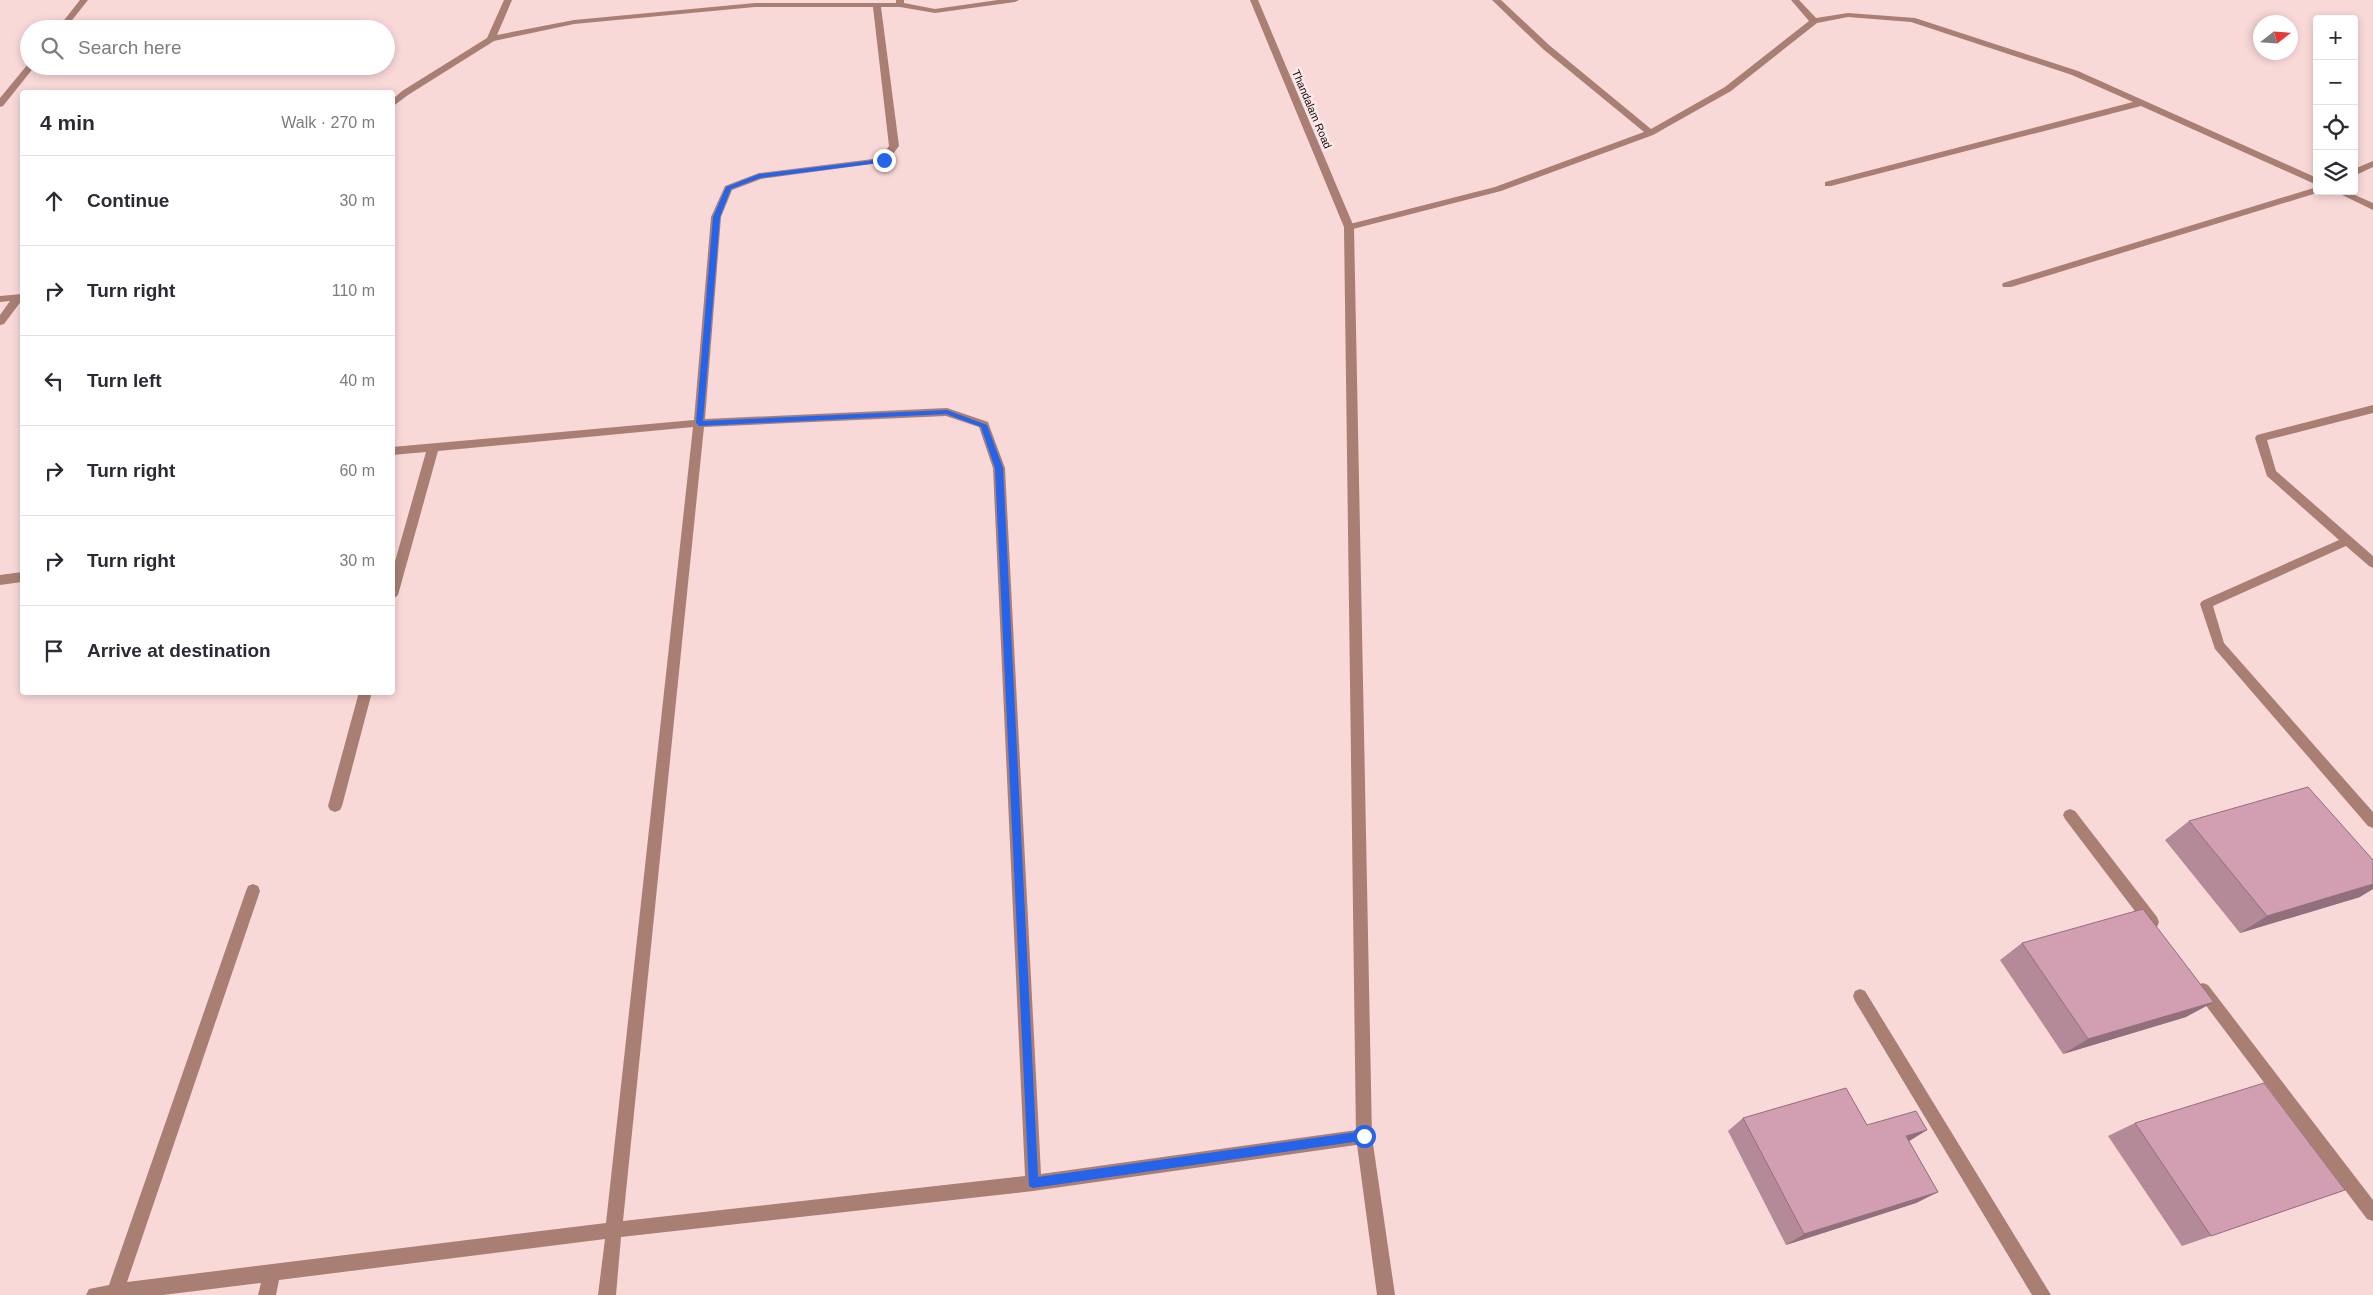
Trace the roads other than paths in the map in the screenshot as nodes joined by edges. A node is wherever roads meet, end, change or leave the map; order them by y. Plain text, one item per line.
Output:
1 (84, 0) edge
2 (508, 0) edge
3 (1015, 0) edge
4 (1254, 0) edge
5 (1496, 0) edge
6 (1795, 0) edge
7 (756, 2) edge
8 (900, 3) edge
9 (877, 6) junction
10 (68, 20) edge
11 (1814, 21) junction
12 (491, 39) junction
13 (24, 75) edge
14 (395, 102) edge
15 (2141, 103) junction
16 (0, 104) edge
17 (1650, 132) junction
18 (2373, 164) edge
19 (2358, 171) edge
20 (2313, 180) edge
21 (1828, 184) dead end
22 (2313, 191) edge
23 (2347, 195) edge
24 (2373, 207) edge
25 (1349, 227) junction
26 (2007, 285) dead end
27 (20, 297) edge
28 (20, 298) edge
29 (0, 299) edge
30 (0, 322) edge
31 (2373, 409) edge
32 (699, 423) junction
33 (433, 447) junction
34 (395, 451) edge
35 (2349, 540) junction
36 (2373, 563) edge
37 (20, 577) edge
38 (0, 580) edge
39 (395, 585) edge
40 (365, 695) edge
41 (335, 806) dead end
42 (2070, 815) dead end
43 (2373, 822) edge
44 (252, 891) dead end
45 (2159, 932) edge
46 (2195, 979) edge
47 (1860, 996) dead end
48 (1364, 1136) junction
49 (1033, 1183) junction
50 (2373, 1213) edge
51 (614, 1230) junction
52 (272, 1273) junction
53 (114, 1293) junction
54 (95, 1295) edge
55 (267, 1295) edge
56 (607, 1295) edge
57 (1386, 1295) edge
58 (2042, 1295) edge

1 - 10 street
2 - 12 street
3 - 8 street
4 - 25 street, Thandalam Road
5 - 17 street
6 - 11 street
7 - 9 street
7 - 12 street
8 - 9 street
9 - 32 street
11 - 15 street
11 - 17 street
12 - 14 street
13 - 16 street
15 - 20 street
15 - 21 street
17 - 25 street
18 - 19 street
22 - 26 street
23 - 24 street
25 - 48 street
27 - 29 street
28 - 30 street
31 - 35 street
32 - 33 street
32 - 49 street
32 - 51 street
33 - 34 street
33 - 39 street
35 - 36 street
35 - 43 street
37 - 38 street
40 - 41 street
42 - 45 street
44 - 53 street
46 - 50 street
47 - 58 street
48 - 49 street
48 - 57 street
49 - 51 street
51 - 52 street
51 - 56 street
52 - 53 street
52 - 55 street
53 - 54 street

